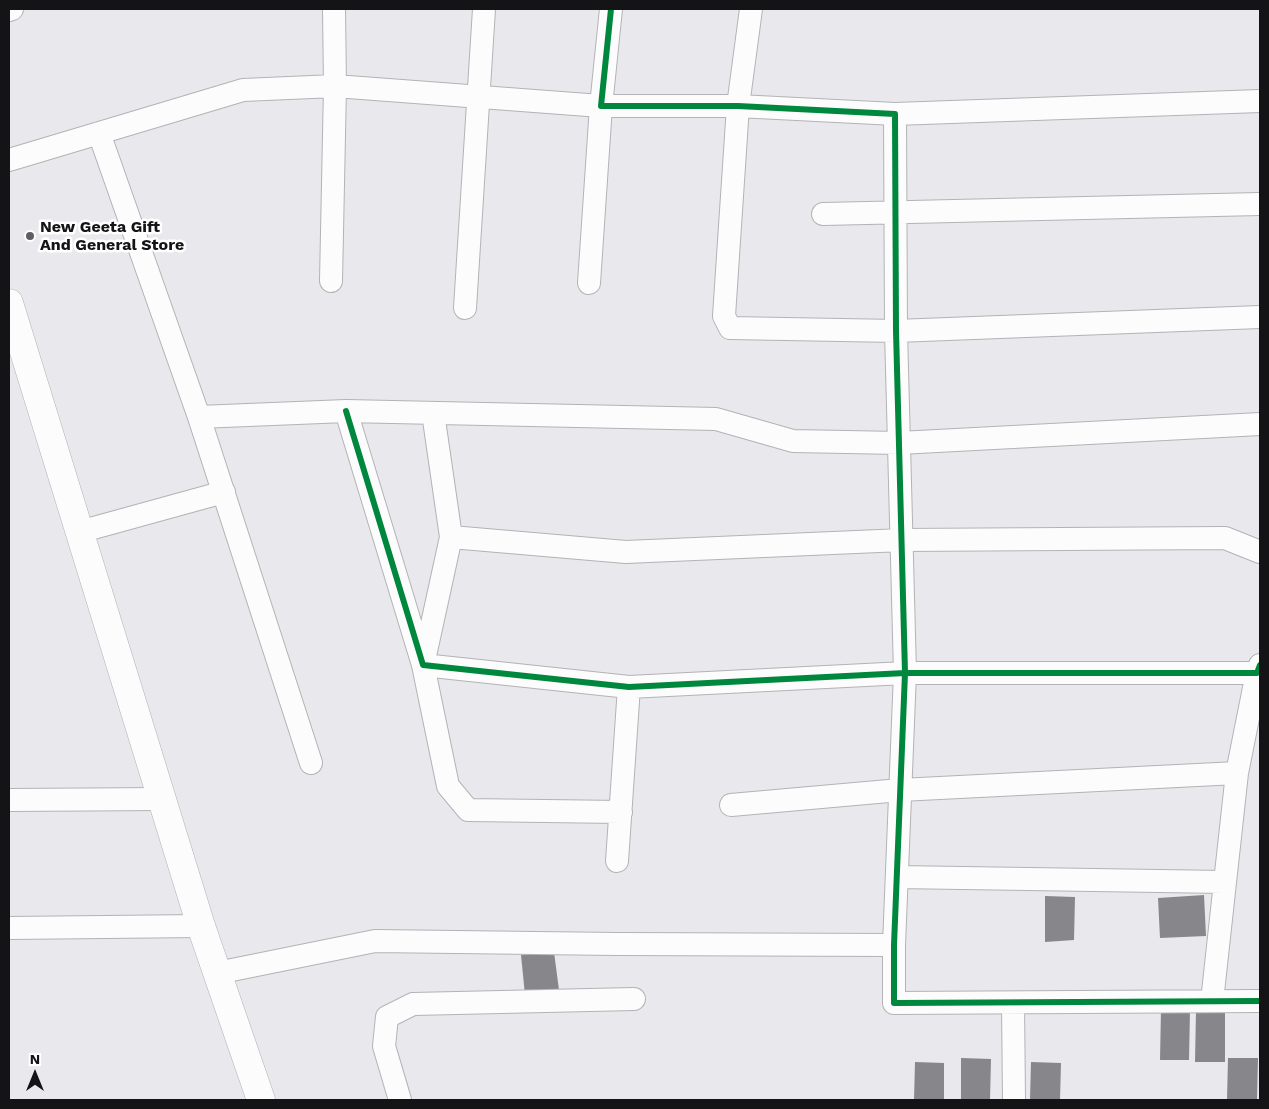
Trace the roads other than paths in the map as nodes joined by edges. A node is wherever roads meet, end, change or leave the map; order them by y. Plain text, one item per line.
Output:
1 (334, 9) edge
2 (484, 9) edge
3 (611, 9) edge
4 (752, 9) edge
5 (335, 86) junction
6 (477, 96) junction
7 (1260, 101) edge
8 (601, 106) junction
9 (738, 106) junction
10 (895, 114) junction
11 (99, 133) junction
12 (9, 160) edge
13 (1260, 204) edge
14 (896, 213) junction
15 (823, 214) dead end
16 (331, 281) dead end
17 (589, 283) dead end
18 (9, 303) edge
19 (465, 308) dead end
20 (1260, 318) edge
21 (896, 331) junction
22 (15, 346) edge
23 (346, 411) junction
24 (433, 413) junction
25 (199, 417) junction
26 (1260, 424) edge
27 (900, 443) junction
28 (224, 492) junction
29 (79, 532) junction
30 (451, 537) junction
31 (902, 540) junction
32 (1260, 552) edge
33 (422, 665) junction
34 (1258, 669) edge
35 (905, 673) junction
36 (629, 687) junction
37 (311, 763) dead end
38 (1237, 772) junction
39 (900, 790) junction
40 (162, 799) junction
41 (9, 800) edge
42 (731, 805) dead end
43 (621, 812) junction
44 (617, 861) dead end
45 (897, 877) junction
46 (1224, 882) junction
47 (201, 926) junction
48 (9, 928) edge
49 (894, 945) junction
50 (217, 973) junction
51 (634, 999) dead end
52 (1212, 1001) junction
53 (1260, 1001) edge
54 (1013, 1003) junction
55 (261, 1100) edge
56 (400, 1100) edge
57 (1014, 1100) edge

1 - 5 street
2 - 6 street
3 - 8 street
4 - 9 street
5 - 6 street
5 - 11 street
5 - 16 street
6 - 8 street
6 - 19 street
7 - 10 street
8 - 9 street
8 - 17 street
9 - 10 street
9 - 21 street
10 - 14 street
11 - 12 street
11 - 25 street
13 - 14 street
14 - 15 street
14 - 21 street
18 - 22 street
20 - 21 street
21 - 27 street
22 - 29 street
23 - 24 street
23 - 25 street
23 - 33 street
24 - 27 street
24 - 30 street
25 - 28 street
26 - 27 street
27 - 31 street
28 - 29 street
28 - 37 street
29 - 40 street
30 - 31 street
30 - 33 street
31 - 32 street
31 - 35 street
33 - 36 street
33 - 43 street
34 - 35 street
34 - 38 street
35 - 36 street
35 - 39 street
36 - 43 street
38 - 39 street
38 - 46 street
39 - 42 street
39 - 45 street
40 - 41 street
40 - 47 street
43 - 44 street
45 - 46 street
45 - 49 street
46 - 52 street
47 - 48 street
47 - 50 street
49 - 50 street
49 - 54 street
50 - 55 street
51 - 56 street
52 - 53 street
52 - 54 street
54 - 57 street

